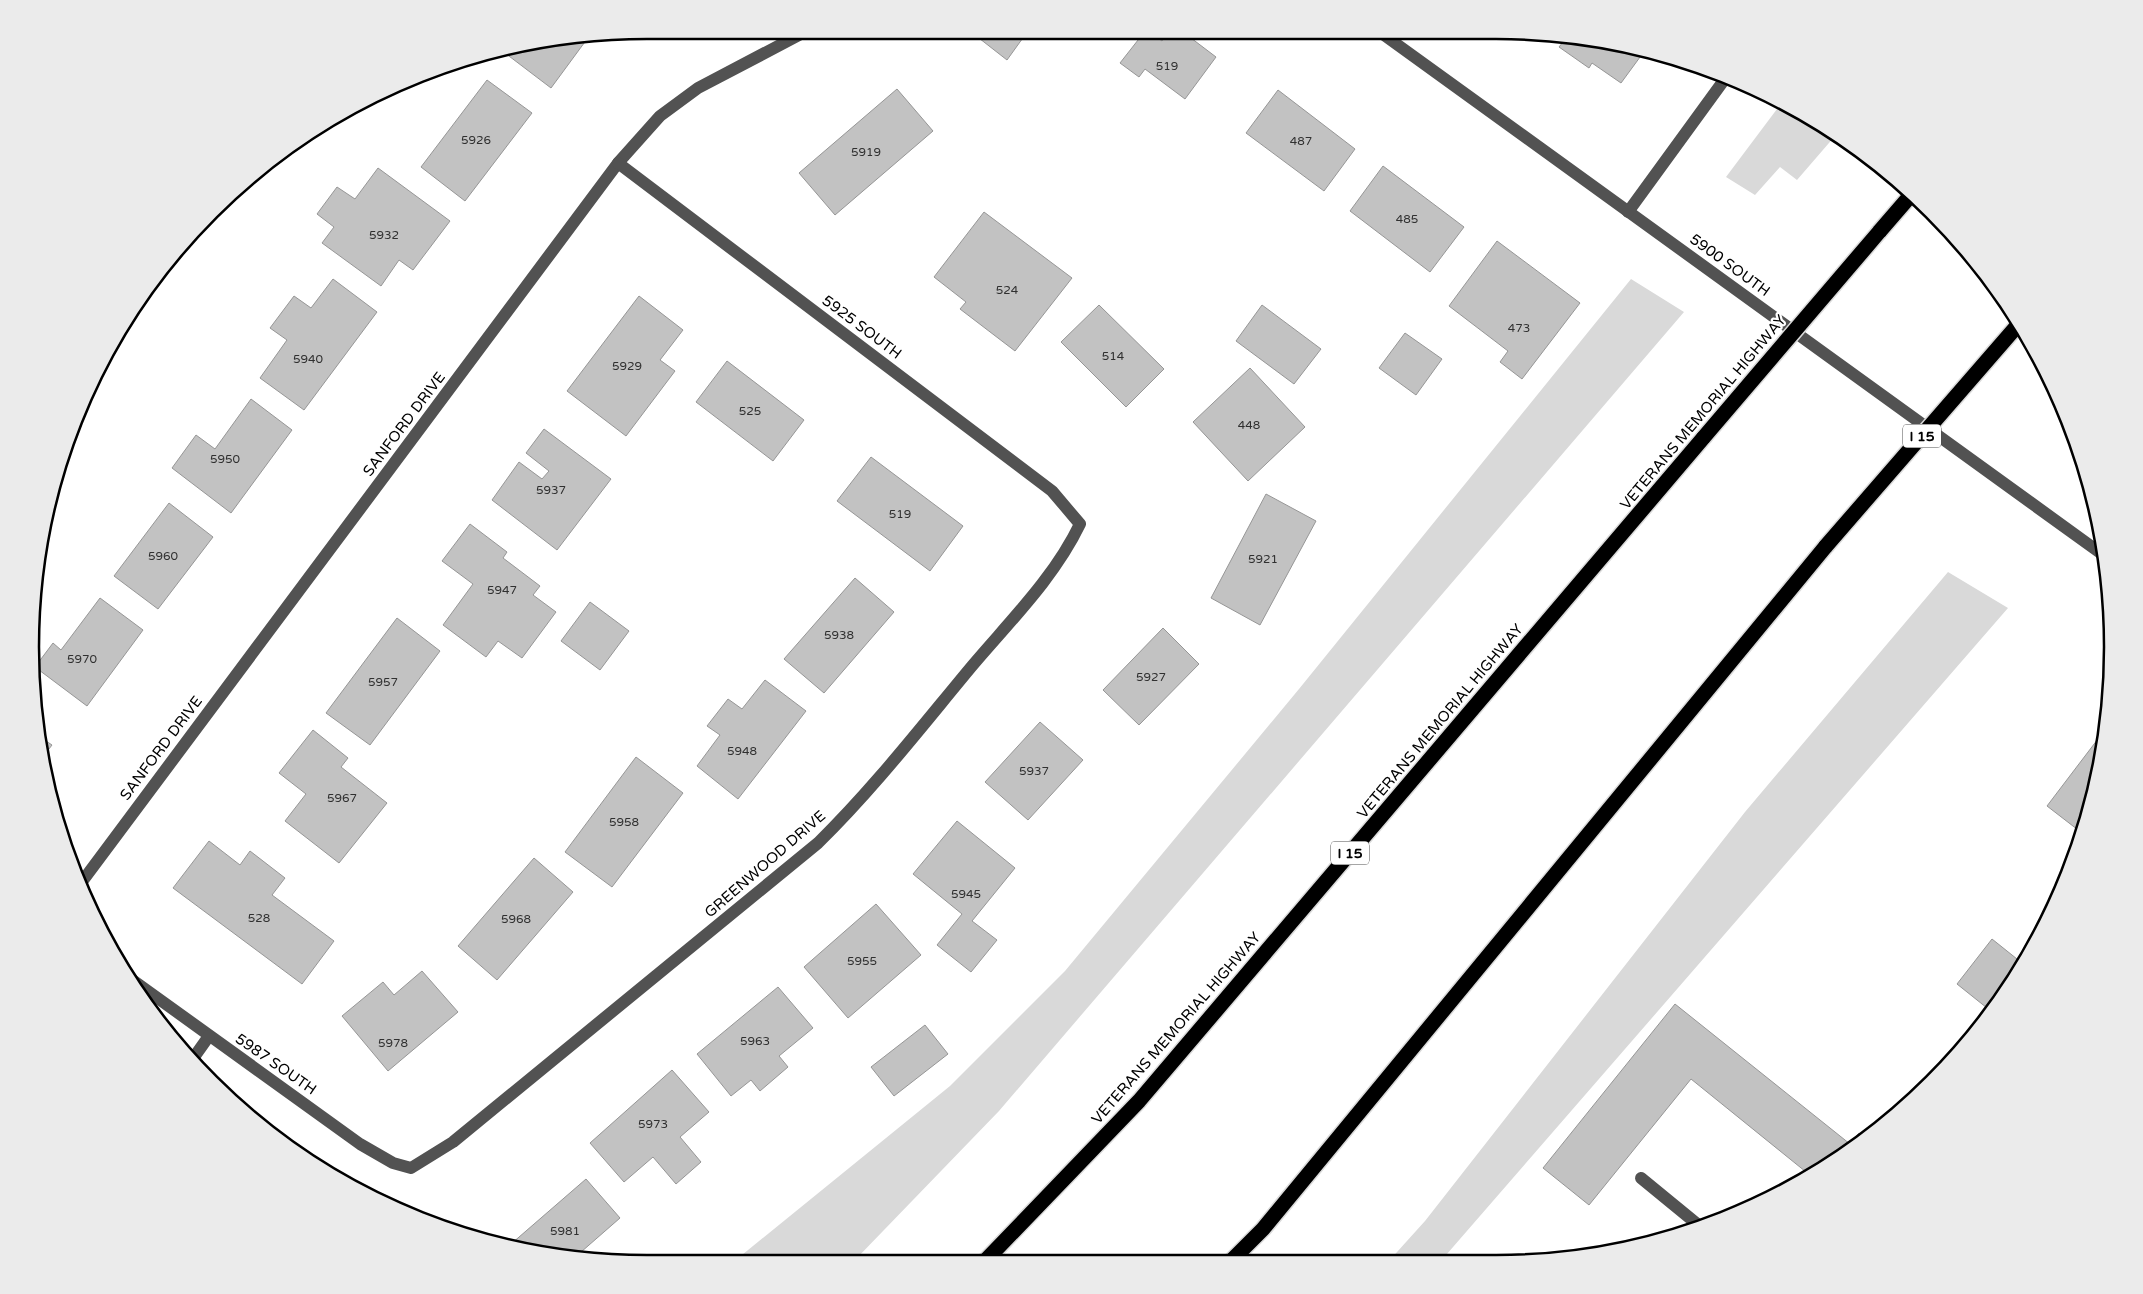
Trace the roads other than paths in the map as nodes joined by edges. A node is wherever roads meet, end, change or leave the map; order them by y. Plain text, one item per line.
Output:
1 (791, 39) edge
2 (1390, 39) edge
3 (1722, 82) edge
4 (618, 163) junction
5 (1907, 199) edge
6 (1628, 212) junction
7 (2014, 329) edge
8 (1080, 524) joint
9 (2096, 550) edge
10 (84, 878) edge
11 (143, 988) edge
12 (209, 1036) junction
13 (196, 1054) edge
14 (411, 1168) joint
15 (1641, 1178) dead end
16 (1695, 1222) edge
17 (991, 1255) edge
18 (1237, 1255) edge

1 - 4 street, SANFORD DRIVE
2 - 6 street, 5900 SOUTH
3 - 6 street
4 - 8 street, 5925 SOUTH
4 - 10 street, SANFORD DRIVE
5 - 17 highway, VETERANS MEMORIAL HIGHWAY / I 15, bridge
6 - 9 street, 5900 SOUTH
7 - 18 highway, I 15, bridge
8 - 14 street, GREENWOOD DRIVE
11 - 12 street, 5987 SOUTH
12 - 13 street
12 - 14 street, 5987 SOUTH
15 - 16 street

